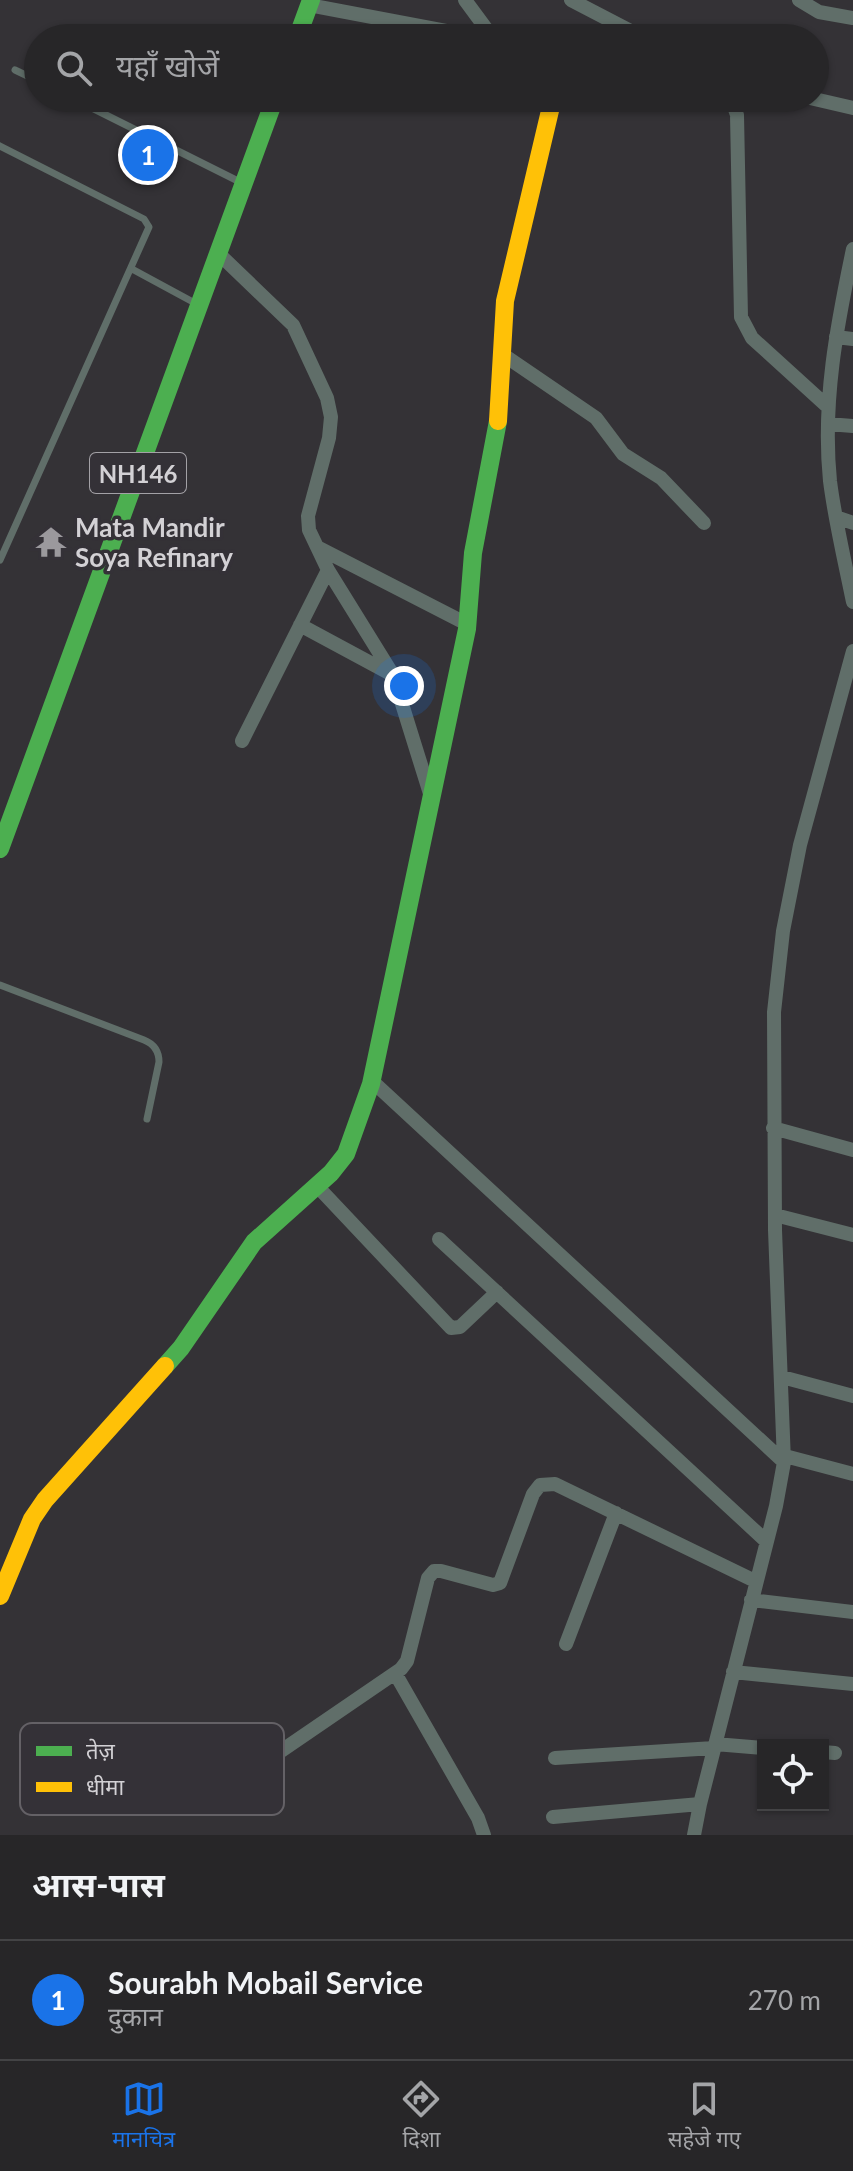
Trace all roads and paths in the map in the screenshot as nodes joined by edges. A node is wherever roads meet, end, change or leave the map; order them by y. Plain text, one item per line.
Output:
1 (465, 0) edge
2 (571, 0) edge
3 (799, 0) edge
4 (310, 2) edge
5 (853, 18) edge
6 (302, 24) edge
7 (416, 24) edge
8 (483, 24) edge
9 (617, 24) edge
10 (15, 70) dead end
11 (24, 74) edge
12 (829, 102) edge
13 (853, 108) edge
14 (100, 112) edge
15 (270, 112) edge
16 (550, 112) edge
17 (736, 112) edge
18 (0, 146) edge
19 (244, 185) junction
20 (219, 254) junction
21 (852, 259) edge
22 (132, 269) junction
23 (200, 306) junction
24 (836, 337) junction
25 (853, 339) edge
26 (502, 354) junction
27 (828, 407) junction
28 (828, 424) junction
29 (853, 426) edge
30 (836, 517) junction
31 (704, 523) dead end
32 (853, 523) edge
33 (317, 547) junction
34 (0, 560) edge
35 (328, 570) junction
36 (853, 602) edge
37 (467, 624) junction
38 (300, 625) junction
39 (853, 651) edge
40 (393, 675) junction
41 (242, 741) dead end
42 (433, 801) junction
43 (0, 849) edge
44 (0, 985) edge
45 (372, 1081) junction
46 (147, 1119) dead end
47 (773, 1128) junction
48 (853, 1150) edge
49 (317, 1186) junction
50 (775, 1215) junction
51 (853, 1235) edge
52 (439, 1239) dead end
53 (497, 1292) junction
54 (782, 1377) junction
55 (853, 1396) edge
56 (784, 1459) junction
57 (853, 1474) edge
58 (616, 1513) junction
59 (766, 1541) junction
60 (755, 1581) junction
61 (0, 1596) edge
62 (751, 1600) junction
63 (853, 1612) edge
64 (566, 1644) dead end
65 (733, 1672) junction
66 (395, 1673) junction
67 (853, 1684) edge
68 (714, 1746) junction
69 (757, 1748) edge
70 (284, 1749) edge
71 (555, 1758) dead end
72 (700, 1804) junction
73 (553, 1817) dead end
74 (484, 1835) edge
75 (694, 1835) edge

1 - 8 street
2 - 9 street
3 - 5 street
4 - 6 main road
4 - 7 street
10 - 11 lane
12 - 13 street
14 - 19 lane
15 - 19 main road, NH146
16 - 26 main road
17 - 27 street
18 - 22 lane
19 - 20 main road, NH146
20 - 23 main road, NH146
20 - 33 street
21 - 24 street
22 - 23 lane
22 - 34 lane
23 - 43 main road, NH146
24 - 25 street
24 - 27 street
26 - 31 street
26 - 37 main road
27 - 28 street
28 - 29 street
28 - 30 street
30 - 32 street
30 - 36 street
33 - 35 street
33 - 37 street
35 - 38 street
35 - 40 street
37 - 42 main road
38 - 40 street
38 - 41 street
39 - 47 street
40 - 42 street
42 - 45 main road
44 - 46 lane
45 - 49 main road
45 - 56 street
47 - 48 street
47 - 50 street
49 - 53 street
49 - 61 main road
50 - 51 street
50 - 54 street
52 - 53 street
53 - 59 street
54 - 55 street
54 - 56 street
56 - 57 street
56 - 59 street
58 - 60 street
58 - 64 street
58 - 66 street
59 - 60 street
60 - 62 street
62 - 63 street
62 - 65 street
65 - 67 street
65 - 68 street
66 - 70 street
66 - 74 street
68 - 69 street
68 - 71 street
68 - 72 street
72 - 73 street
72 - 75 street

